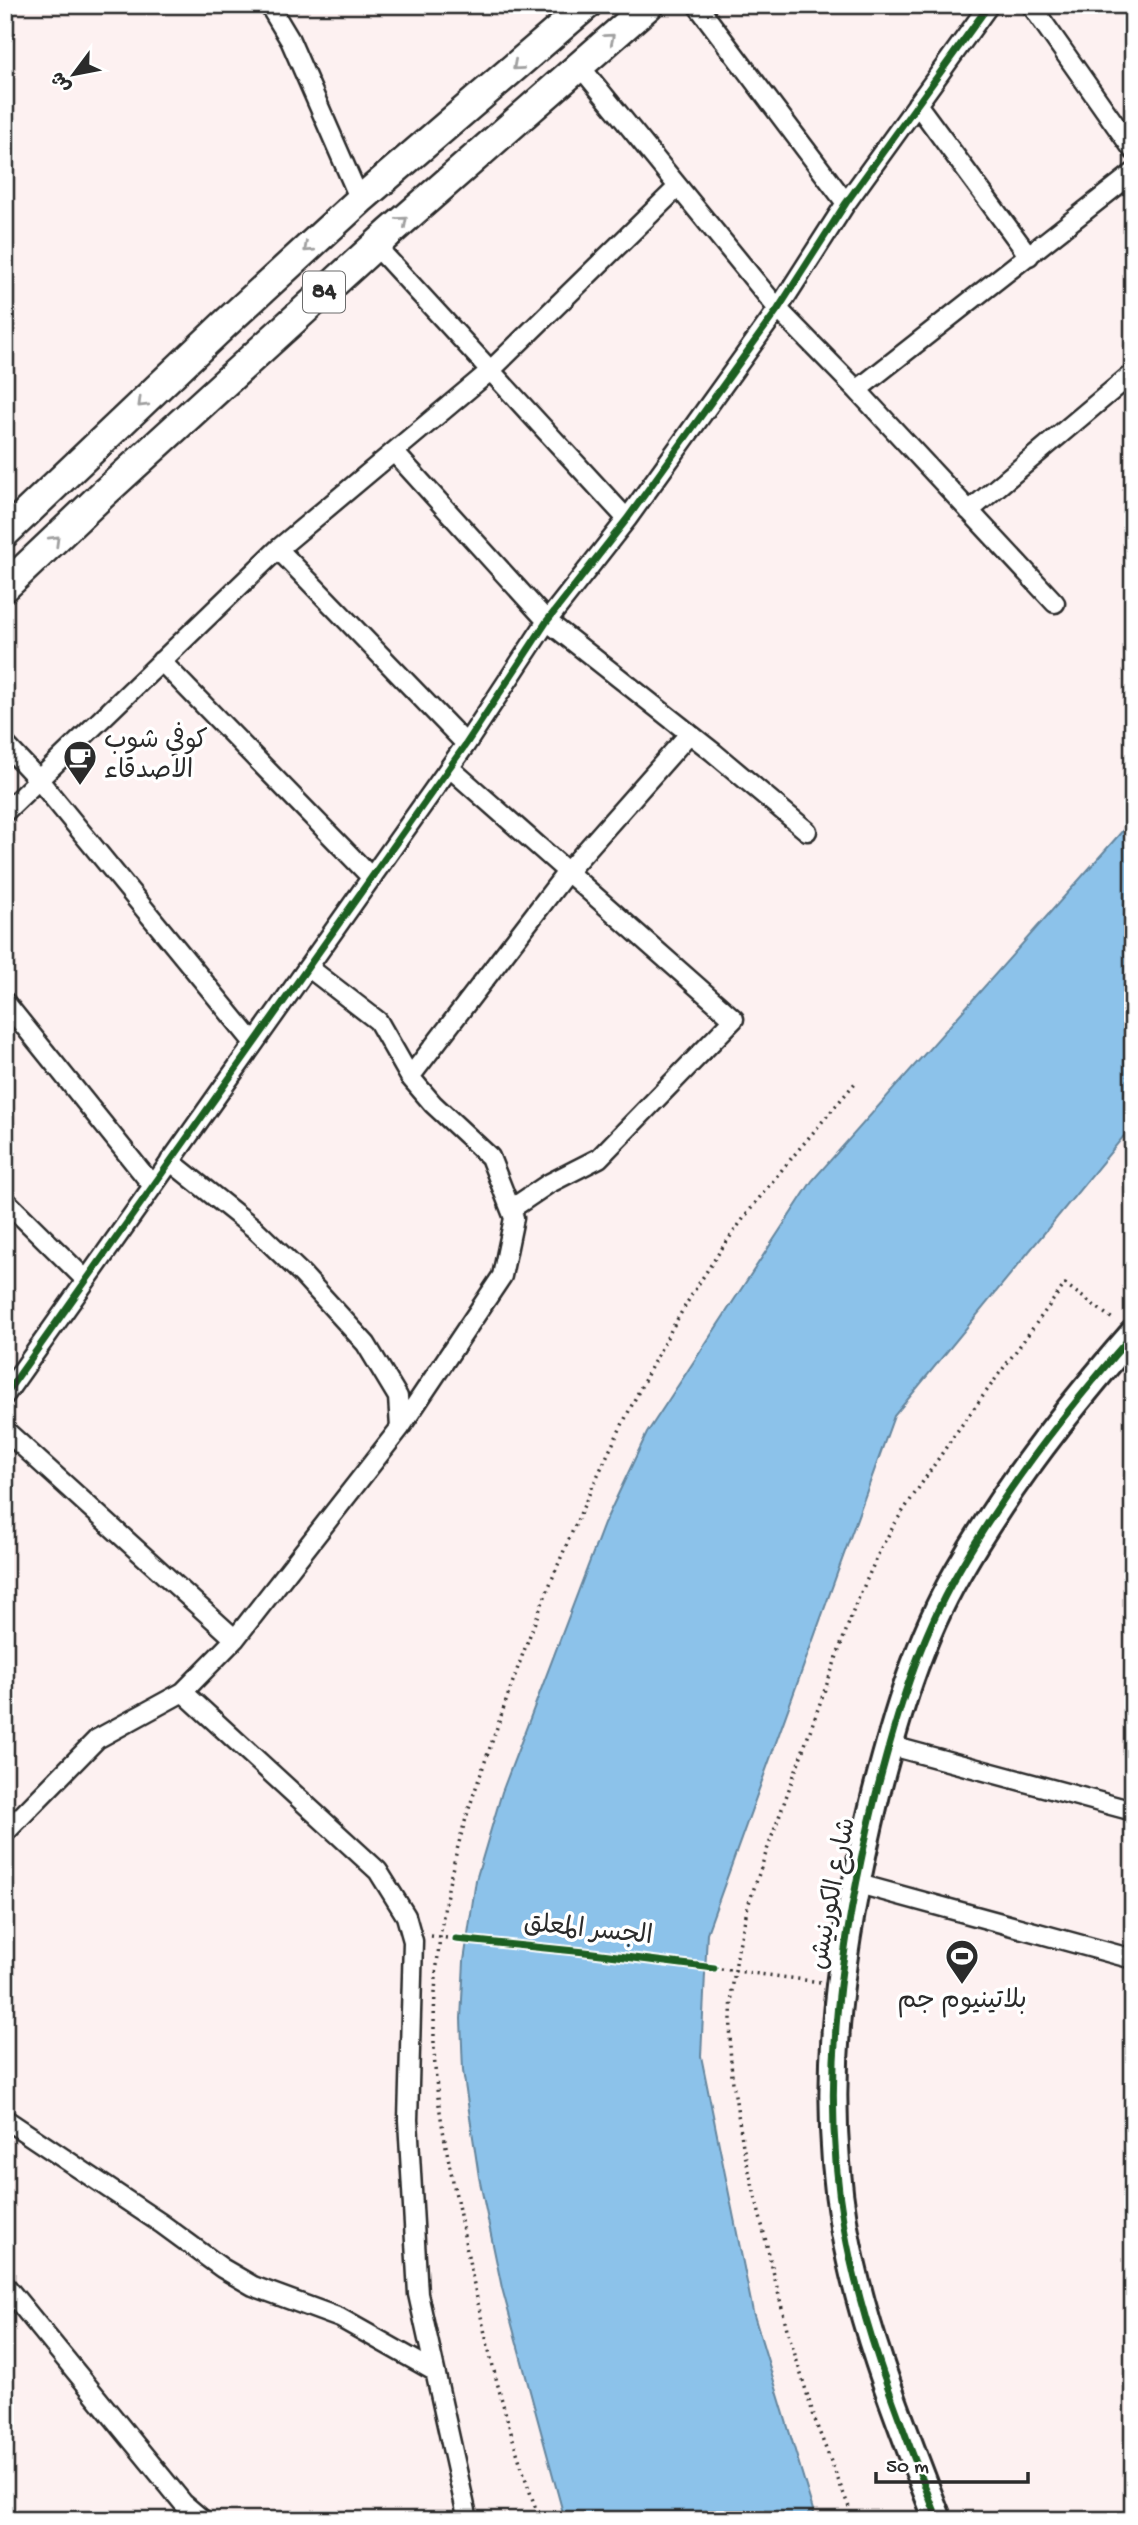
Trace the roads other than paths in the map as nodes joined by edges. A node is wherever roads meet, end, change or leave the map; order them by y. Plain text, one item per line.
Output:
1 (269, 5) edge
2 (587, 5) edge
3 (649, 5) edge
4 (697, 5) edge
5 (989, 5) edge
6 (1031, 5) edge
7 (579, 65) junction
8 (917, 104) junction
9 (1133, 150) edge
10 (1133, 173) edge
11 (678, 187) junction
12 (360, 200) junction
13 (846, 203) junction
14 (375, 246) junction
15 (1030, 256) junction
16 (778, 309) junction
17 (232, 318) junction
18 (209, 339) junction
19 (261, 350) junction
20 (490, 371) junction
21 (236, 372) junction
22 (1133, 373) edge
23 (857, 390) junction
24 (394, 452) junction
25 (969, 511) junction
26 (626, 519) junction
27 (5, 533) edge
28 (278, 549) junction
29 (5, 587) edge
30 (1055, 603) dead end
31 (547, 621) junction
32 (161, 661) junction
33 (689, 734) junction
34 (5, 744) edge
35 (466, 744) junction
36 (450, 768) junction
37 (38, 779) junction
38 (5, 812) edge
39 (807, 831) dead end
40 (567, 872) junction
41 (372, 878) junction
42 (308, 967) junction
43 (5, 1002) edge
44 (254, 1043) junction
45 (410, 1077) junction
46 (170, 1161) junction
47 (153, 1186) junction
48 (5, 1200) edge
49 (510, 1209) junction
50 (86, 1280) junction
51 (1133, 1334) edge
52 (5, 1395) edge
53 (400, 1427) junction
54 (5, 1430) edge
55 (235, 1639) junction
56 (183, 1692) junction
57 (888, 1745) junction
58 (1133, 1811) edge
59 (5, 1833) edge
60 (855, 1883) junction
61 (1133, 1959) edge
62 (5, 2119) edge
63 (5, 2285) edge
64 (434, 2371) junction
65 (203, 2520) edge
66 (468, 2520) edge
67 (938, 2520) edge

1 - 12 street
2 -> 12 main road, 84
7 -> 3 main road, 84
4 - 13 street
5 - 8 street
6 - 9 street
7 - 11 street
14 -> 7 main road, 84
8 - 13 street
8 - 15 street
10 - 15 street
11 - 16 street
11 - 20 street
12 -> 17 main road, 84
13 - 16 street
14 - 19 main road, 84
14 - 20 street
15 - 23 street
16 - 23 street
16 - 26 street
17 - 18 main road, 84
17 - 19 main road
18 - 21 main road
18 -> 27 main road, 84
19 - 21 main road, 84
20 - 24 street
20 - 26 street
29 -> 21 main road, 84
22 - 25 street
23 - 25 street
24 - 28 street
24 - 31 street
25 - 30 street
26 - 31 street
28 - 32 street
28 - 35 street
31 - 33 street
31 - 35 street
32 - 37 street
32 - 41 street
33 - 39 street
33 - 40 street
34 - 37 street
35 - 36 street
36 - 40 street
36 - 41 street
37 - 38 street
37 - 44 street
40 - 45 street
40 - 49 street
41 - 42 street
42 - 44 street
42 - 45 street
43 - 47 street
44 - 46 street
45 - 49 street
46 - 47 street
46 - 53 street
47 - 50 street
48 - 50 street
49 - 53 street
50 - 52 street
51 - 57 street, شارع الكورنيش
53 - 55 street
54 - 55 street
55 - 56 street
56 - 59 street
56 - 64 street
57 - 58 street
57 - 60 street, شارع الكورنيش
60 - 61 street
60 - 67 street, شارع الكورنيش
62 - 64 street
63 - 65 street
64 - 66 street

